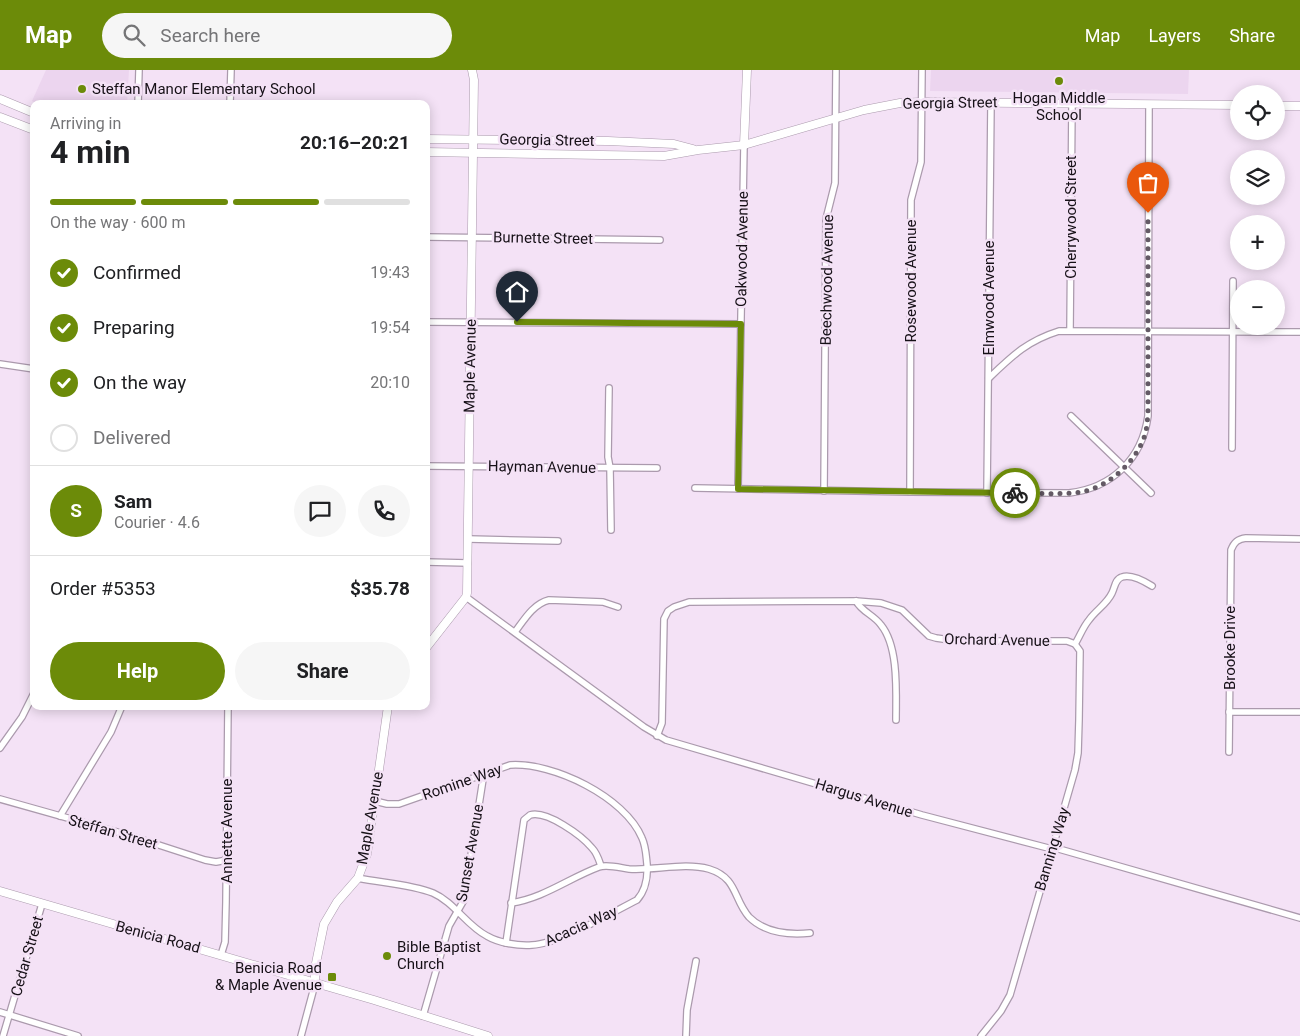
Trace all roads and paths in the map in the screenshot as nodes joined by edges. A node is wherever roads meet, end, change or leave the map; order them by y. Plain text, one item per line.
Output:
1 (139, 70) edge
2 (231, 70) edge
3 (472, 70) edge
4 (747, 70) edge
5 (836, 70) edge
6 (922, 70) edge
7 (0, 99) edge
8 (138, 100) edge
9 (230, 100) edge
10 (922, 102) junction
11 (991, 103) junction
12 (1072, 104) junction
13 (1149, 104) junction
14 (1230, 105) edge
15 (1285, 106) edge
16 (1300, 106) edge
17 (30, 111) edge
18 (0, 117) edge
19 (836, 119) junction
20 (30, 128) edge
21 (473, 138) junction
22 (430, 139) edge
23 (744, 145) junction
24 (698, 150) junction
25 (430, 152) edge
26 (473, 153) junction
27 (430, 237) edge
28 (473, 238) junction
29 (660, 240) dead end
30 (430, 322) edge
31 (471, 322) junction
32 (741, 324) junction
33 (1070, 331) junction
34 (1147, 331) junction
35 (1230, 332) edge
36 (1285, 332) edge
37 (1300, 332) edge
38 (1233, 335) edge
39 (0, 364) edge
40 (30, 368) edge
41 (988, 378) junction
42 (609, 388) dead end
43 (1071, 416) dead end
44 (1232, 448) dead end
45 (430, 466) edge
46 (470, 466) junction
47 (1124, 466) junction
48 (610, 468) junction
49 (657, 468) dead end
50 (695, 488) dead end
51 (738, 489) junction
52 (824, 491) junction
53 (910, 492) junction
54 (988, 493) junction
55 (1151, 493) dead end
56 (611, 530) dead end
57 (469, 539) junction
58 (1300, 539) edge
59 (558, 541) dead end
60 (430, 562) edge
61 (468, 562) junction
62 (1152, 586) dead end
63 (466, 598) junction
64 (856, 601) junction
65 (618, 607) dead end
66 (515, 632) junction
67 (430, 643) edge
68 (1075, 644) junction
69 (30, 701) edge
70 (120, 710) edge
71 (228, 710) edge
72 (387, 710) edge
73 (1229, 712) junction
74 (1300, 712) edge
75 (896, 720) dead end
76 (657, 736) junction
77 (0, 748) edge
78 (1229, 752) dead end
79 (484, 773) junction
80 (0, 799) edge
81 (375, 801) junction
82 (60, 816) junction
83 (1052, 849) junction
84 (227, 860) junction
85 (601, 866) junction
86 (648, 869) junction
87 (358, 878) junction
88 (0, 891) edge
89 (511, 903) junction
90 (42, 904) junction
91 (458, 912) junction
92 (1300, 918) edge
93 (810, 933) dead end
94 (506, 942) junction
95 (221, 955) junction
96 (696, 961) dead end
97 (315, 984) junction
98 (0, 1012) edge
99 (9, 1015) junction
100 (423, 1016) junction
101 (3, 1036) edge
102 (78, 1036) edge
103 (301, 1036) edge
104 (488, 1036) edge
105 (686, 1036) edge
106 (981, 1036) edge

1 - 8 street
2 - 9 street
3 - 21 main road, Maple Avenue
4 - 23 main road, Oakwood Avenue
5 - 19 street, Beechwood Avenue
6 - 10 street, Rosewood Avenue
7 - 17 main road
10 - 11 main road, Georgia Street
10 - 19 main road, Georgia Street
10 - 53 street, Rosewood Avenue
11 - 12 main road, Georgia Street
11 - 41 street, Elmwood Avenue
12 - 13 main road, Georgia Street
12 - 33 street, Cherrywood Street
13 - 14 main road, Georgia Street
13 - 34 street
15 - 16 main road
18 - 20 main road
19 - 23 main road, Georgia Street
19 - 52 street, Beechwood Avenue
21 - 22 main road, Georgia Street
21 - 24 main road, Georgia Street
21 - 26 main road, Maple Avenue
23 - 24 main road, Georgia Street
23 - 32 street, Oakwood Avenue
24 - 26 main road, Georgia Street
25 - 26 main road, Georgia Street
26 - 28 main road, Maple Avenue
27 - 28 street, Burnette Street
28 - 29 street, Burnette Street
28 - 31 main road, Maple Avenue
30 - 31 street
31 - 32 street
31 - 46 main road, Maple Avenue
32 - 51 street, Oakwood Avenue
33 - 34 street
33 - 41 street
34 - 35 street
34 - 47 street
36 - 37 street
38 - 44 street
39 - 40 street
41 - 54 street, Elmwood Avenue
42 - 48 street
43 - 47 street
45 - 46 street, Hayman Avenue
46 - 48 street, Hayman Avenue
46 - 57 main road, Maple Avenue
47 - 54 street
47 - 55 street
48 - 49 street, Hayman Avenue
48 - 56 street
50 - 51 street
51 - 52 street
52 - 53 street
53 - 54 street
57 - 59 street
57 - 61 main road, Maple Avenue
58 - 73 street, Brooke Drive
60 - 61 street
61 - 63 main road, Maple Avenue
62 - 68 street
63 - 66 street, Hargus Avenue
63 - 67 main road
64 - 68 street, Orchard Avenue
64 - 75 street
64 - 76 street, Orchard Avenue
65 - 66 street
66 - 76 street, Hargus Avenue
68 - 83 street, Banning Way
69 - 77 street
70 - 82 street
71 - 84 street, Annette Avenue
72 - 81 main road, Maple Avenue
73 - 74 street
73 - 78 street, Brooke Drive
76 - 83 street, Hargus Avenue
79 - 81 street, Romine Way
79 - 86 street, Romine Way
79 - 91 street, Sunset Avenue
80 - 82 street, Steffan Street
81 - 87 main road, Maple Avenue
82 - 84 street, Steffan Street
83 - 92 street, Hargus Avenue
83 - 106 street, Banning Way
84 - 95 street, Annette Avenue
85 - 86 street
85 - 89 street
85 - 89 street
86 - 93 street
86 - 94 street, Acacia Way
87 - 91 street, Acacia Way
87 - 97 main road, Maple Avenue
88 - 90 main road, Benicia Road
89 - 94 street
90 - 95 main road, Benicia Road
90 - 99 street, Cedar Street
91 - 94 street, Acacia Way
91 - 100 street, Sunset Avenue
95 - 97 main road, Benicia Road
96 - 105 street
97 - 100 main road, Benicia Road
97 - 103 street, Maple Avenue
98 - 99 street
99 - 101 street, Cedar Street
99 - 102 street
100 - 104 main road, Benicia Road

